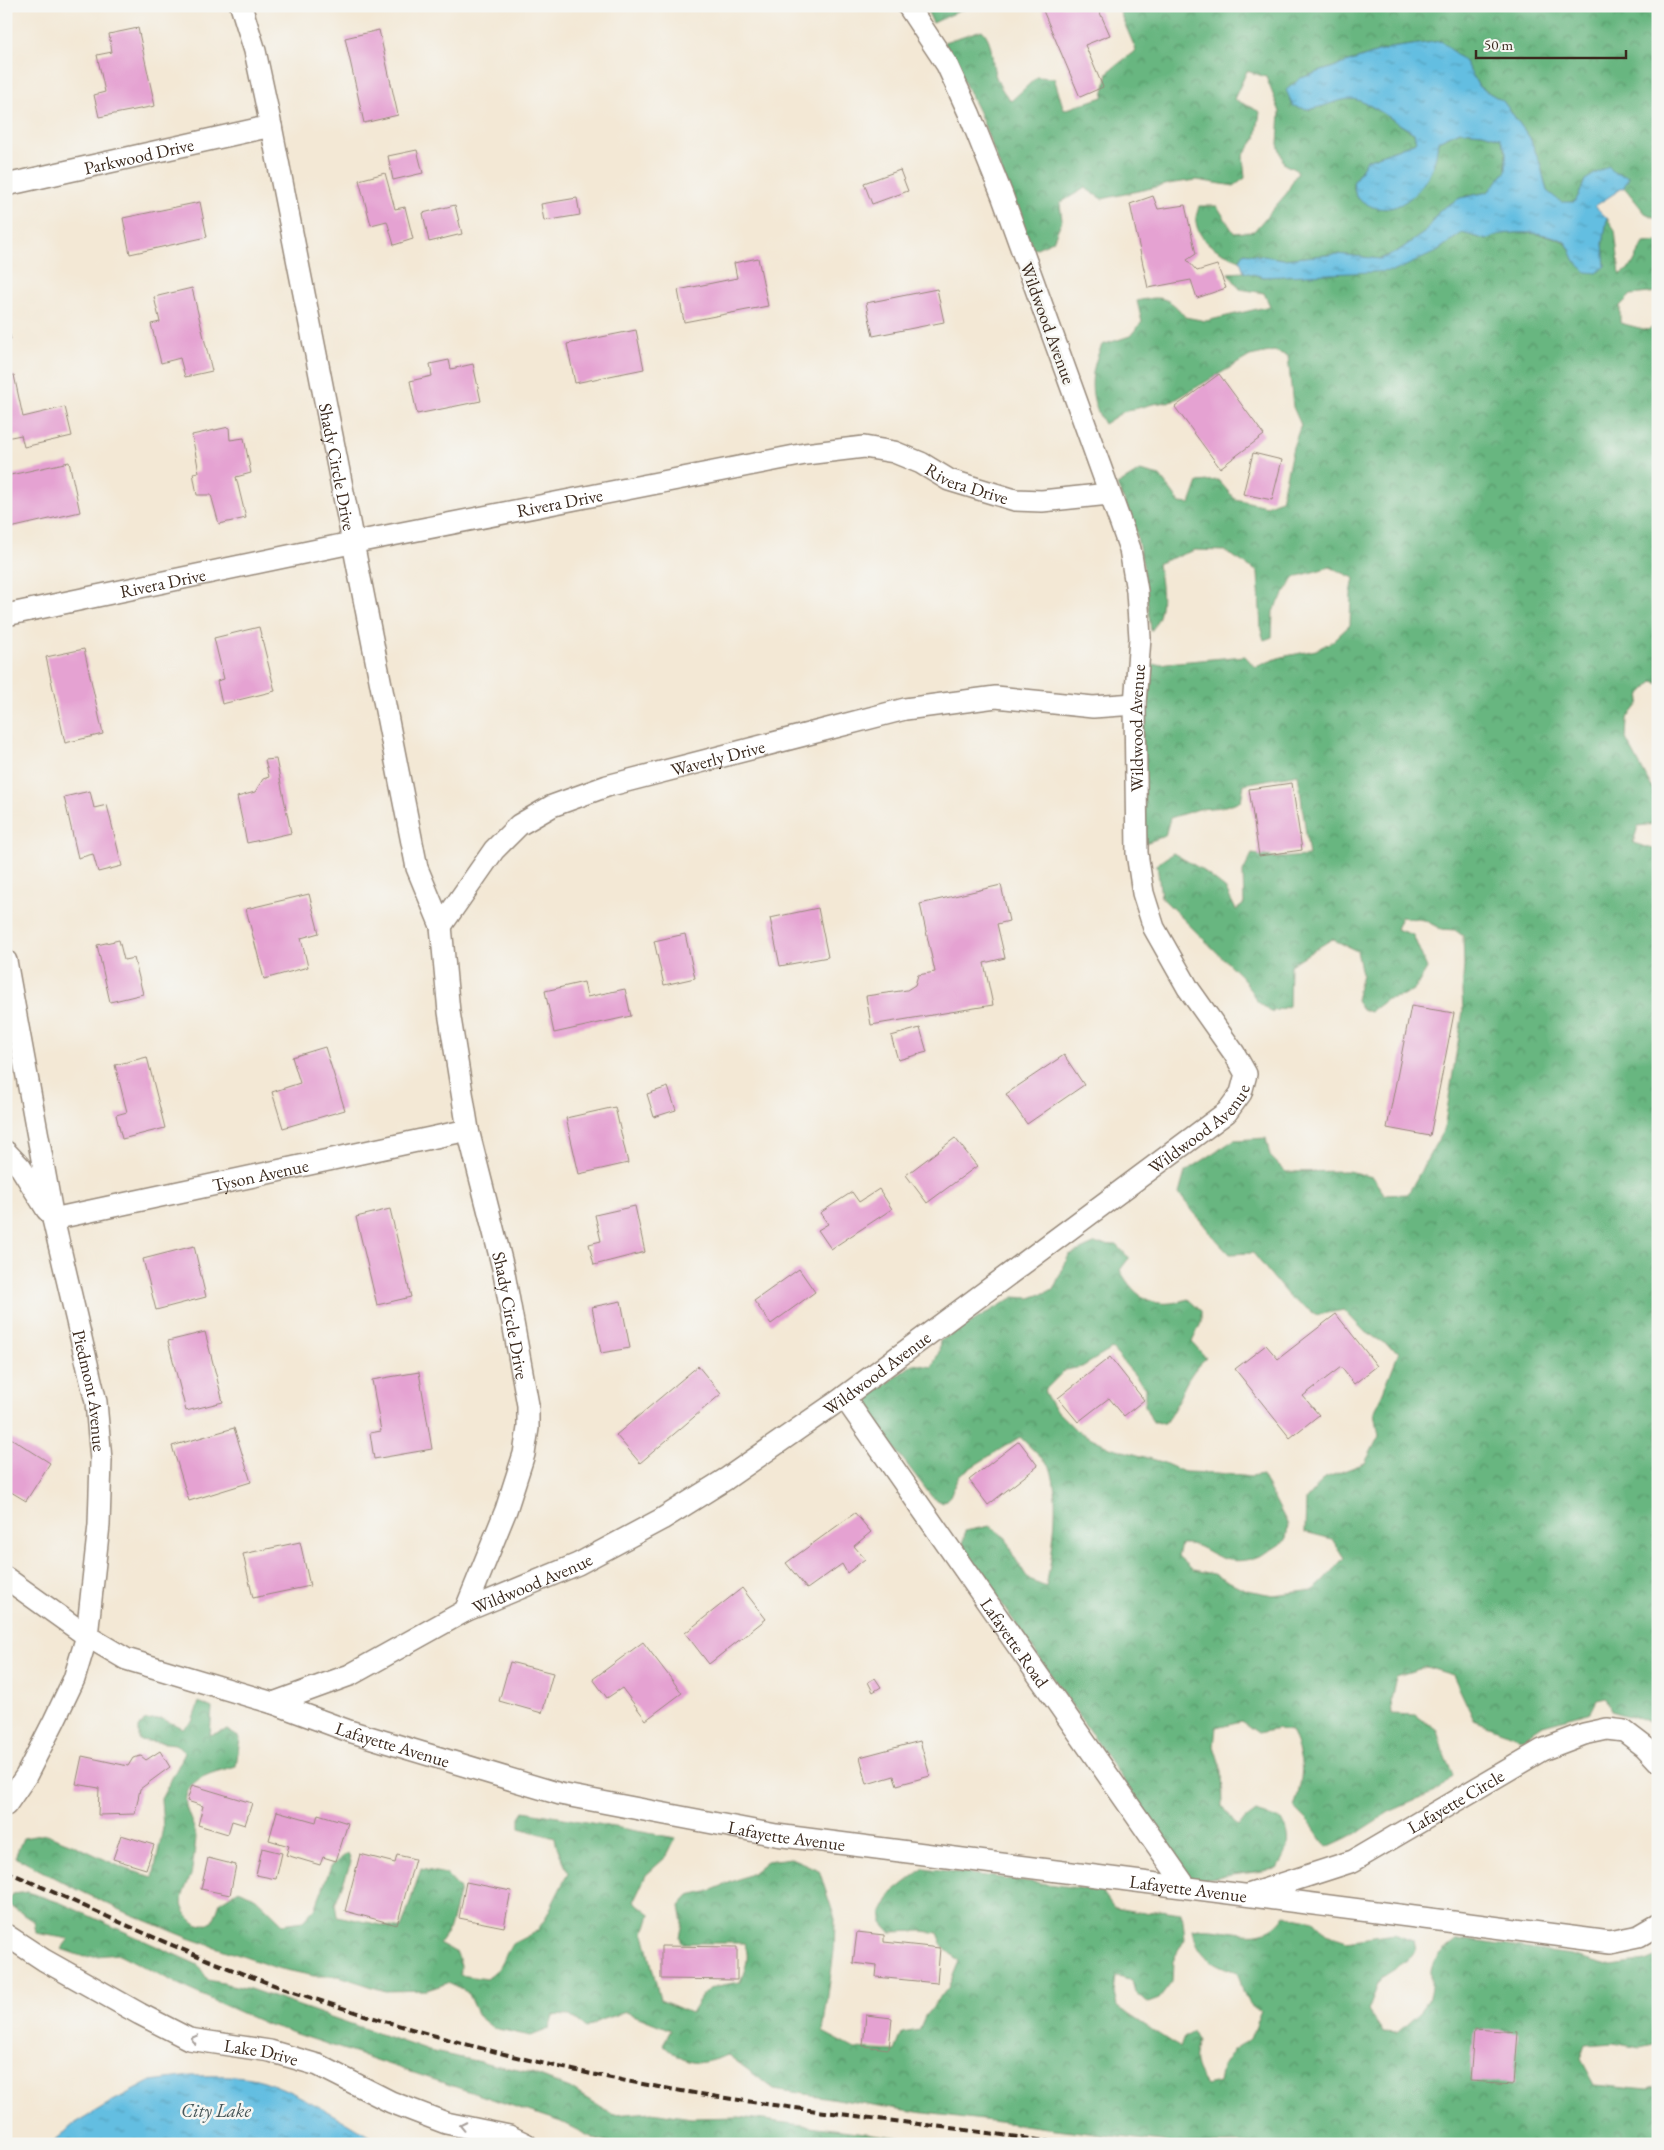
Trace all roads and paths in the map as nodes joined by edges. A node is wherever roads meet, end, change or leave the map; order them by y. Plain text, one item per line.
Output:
1 (242, 6) edge
2 (908, 6) edge
3 (271, 126) junction
4 (6, 185) edge
5 (1109, 494) junction
6 (352, 543) junction
7 (6, 615) edge
8 (1135, 704) junction
9 (441, 926) junction
10 (6, 961) edge
11 (468, 1130) junction
12 (6, 1152) edge
13 (53, 1219) junction
14 (844, 1397) junction
15 (6, 1578) edge
16 (465, 1611) junction
17 (87, 1636) junction
18 (273, 1703) junction
19 (1658, 1761) edge
20 (6, 1806) edge
21 (1186, 1887) junction
22 (1246, 1896) junction
23 (1658, 1925) edge
24 (6, 1935) edge
25 (526, 2144) edge

1 - 3 street, Shady Circle Drive
2 - 5 street, Wildwood Avenue
3 - 4 street, Parkwood Drive
3 - 6 street, Shady Circle Drive
5 - 6 street, Rivera Drive
5 - 8 street, Wildwood Avenue
6 - 7 street, Rivera Drive
6 - 9 street, Shady Circle Drive
8 - 9 street, Waverly Drive
8 - 14 street, Wildwood Avenue
9 - 11 street, Shady Circle Drive
10 - 13 street, Piedmont Avenue
11 - 13 street, Tyson Avenue
11 - 16 street, Shady Circle Drive
12 - 13 street
13 - 17 street, Piedmont Avenue
14 - 16 street, Wildwood Avenue
14 - 21 street, Lafayette Road
15 - 17 street, Lafayette Avenue
16 - 18 street, Wildwood Avenue
17 - 18 street, Lafayette Avenue
17 - 20 street, Piedmont Avenue
18 - 21 street, Lafayette Avenue
19 - 22 street, Lafayette Circle
21 - 22 street, Lafayette Avenue
22 - 23 street, Lafayette Avenue
25 -> 24 street, Lake Drive

